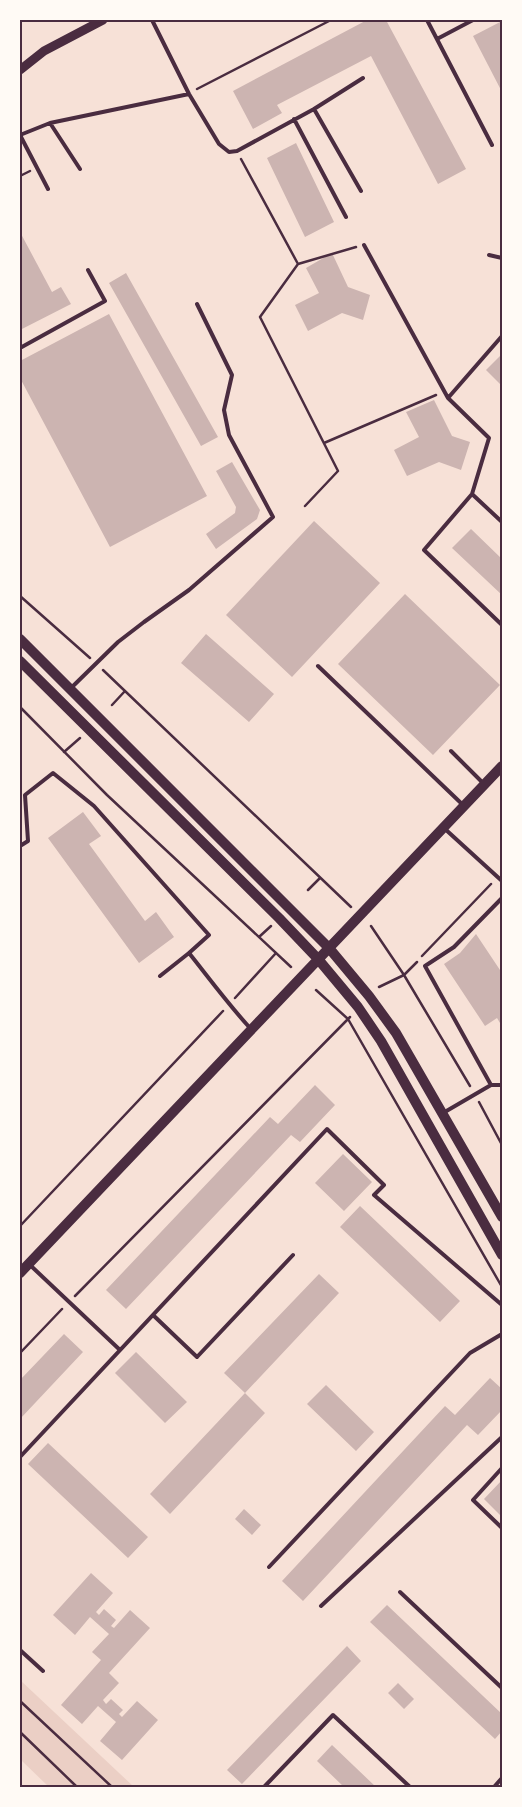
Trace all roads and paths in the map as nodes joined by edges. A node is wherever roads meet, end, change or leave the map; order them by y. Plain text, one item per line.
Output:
1 (103, 20) edge
2 (152, 20) edge
3 (331, 20) edge
4 (427, 20) edge
5 (473, 20) edge
6 (437, 39) junction
7 (20, 70) edge
8 (363, 78) dead end
9 (189, 94) junction
10 (314, 108) junction
11 (294, 119) junction
12 (50, 123) junction
13 (20, 135) edge
14 (492, 145) dead end
15 (237, 152) junction
16 (80, 169) dead end
17 (48, 189) dead end
18 (360, 191) dead end
19 (346, 217) dead end
20 (364, 245) joint
21 (489, 255) dead end
22 (502, 258) edge
23 (298, 264) junction
24 (88, 270) dead end
25 (197, 304) dead end
26 (502, 336) edge
27 (20, 348) edge
28 (444, 391) junction
29 (448, 398) junction
30 (324, 443) junction
31 (472, 494) junction
32 (305, 506) dead end
33 (502, 522) edge
34 (20, 596) edge
35 (502, 625) edge
36 (20, 639) edge
37 (20, 661) edge
38 (96, 663) junction
39 (318, 666) dead end
40 (70, 689) junction
41 (124, 691) junction
42 (60, 700) junction
43 (112, 705) dead end
44 (20, 707) edge
45 (81, 736) dead end
46 (451, 751) dead end
47 (64, 752) junction
48 (502, 766) edge
49 (485, 784) junction
50 (464, 806) junction
51 (443, 828) junction
52 (20, 846) edge
53 (498, 876) junction
54 (320, 878) junction
55 (502, 881) edge
56 (308, 890) dead end
57 (502, 898) edge
58 (351, 907) dead end
59 (272, 924) dead end
60 (371, 926) dead end
61 (259, 937) junction
62 (329, 948) junction
63 (189, 953) junction
64 (276, 953) junction
65 (318, 959) junction
66 (291, 967) dead end
67 (404, 975) junction
68 (160, 976) dead end
69 (379, 987) dead end
70 (316, 990) dead end
71 (228, 1005) junction
72 (348, 1019) junction
73 (251, 1030) junction
74 (491, 1085) junction
75 (502, 1085) edge
76 (475, 1094) junction
77 (443, 1113) junction
78 (502, 1145) edge
79 (502, 1218) edge
80 (20, 1226) edge
81 (502, 1255) edge
82 (293, 1256) dead end
83 (29, 1264) junction
84 (20, 1273) edge
85 (502, 1287) edge
86 (69, 1302) junction
87 (502, 1305) edge
88 (153, 1315) junction
89 (502, 1334) edge
90 (120, 1350) junction
91 (20, 1353) edge
92 (502, 1437) edge
93 (20, 1457) edge
94 (502, 1468) edge
95 (502, 1528) edge
96 (269, 1567) dead end
97 (400, 1592) dead end
98 (321, 1606) dead end
99 (20, 1650) edge
100 (43, 1671) dead end
101 (502, 1688) edge
102 (20, 1701) edge
103 (20, 1732) edge
104 (502, 1778) edge
105 (77, 1787) edge
106 (112, 1787) edge
107 (264, 1787) edge
108 (410, 1787) edge
109 (494, 1787) edge

1 - 7 street
2 - 9 lane
3 - 9 path
4 - 6 lane
5 - 6 lane
6 - 14 lane
8 - 10 lane
9 - 12 lane
9 - 15 lane
10 - 11 lane
10 - 18 lane
11 - 15 lane
11 - 19 lane
12 - 13 lane
12 - 16 lane
13 - 17 lane
15 - 23 path
20 - 23 path
20 - 28 lane
21 - 22 lane
23 - 30 path
24 - 27 lane
25 - 38 lane
26 - 29 lane
28 - 29 lane
28 - 30 path
29 - 31 lane
30 - 32 path
31 - 33 lane
31 - 35 lane
34 - 38 path
36 - 40 main road
37 - 42 main road
38 - 40 lane
38 - 41 path
39 - 50 lane
40 - 42 main road
40 - 62 main road
41 - 43 path
41 - 54 path
42 - 65 main road
44 - 47 path
45 - 47 path
46 - 49 lane
47 - 61 path
48 - 49 main road
49 - 50 main road
50 - 51 main road
51 - 53 lane
51 - 62 main road
52 - 63 lane
53 - 55 lane
53 - 67 path
54 - 56 path
54 - 58 path
57 - 74 lane
59 - 61 path
60 - 67 path
61 - 64 path
62 - 65 main road
62 - 77 main road
63 - 68 lane
63 - 71 lane
64 - 66 path
64 - 71 path
65 - 73 main road
65 - 81 main road
67 - 69 path
67 - 76 path
70 - 72 path
71 - 73 lane
71 - 80 path
72 - 85 path
72 - 86 path
73 - 83 main road
74 - 75 lane
74 - 76 lane
76 - 77 lane
76 - 78 path
77 - 79 main road
82 - 88 lane
83 - 84 main road
83 - 86 lane
86 - 90 lane
86 - 91 path
87 - 88 lane
88 - 90 lane
89 - 96 lane
90 - 93 lane
92 - 98 lane
94 - 95 lane
97 - 101 lane
99 - 100 lane
102 - 106 path
103 - 105 path
104 - 109 lane
107 - 108 lane

